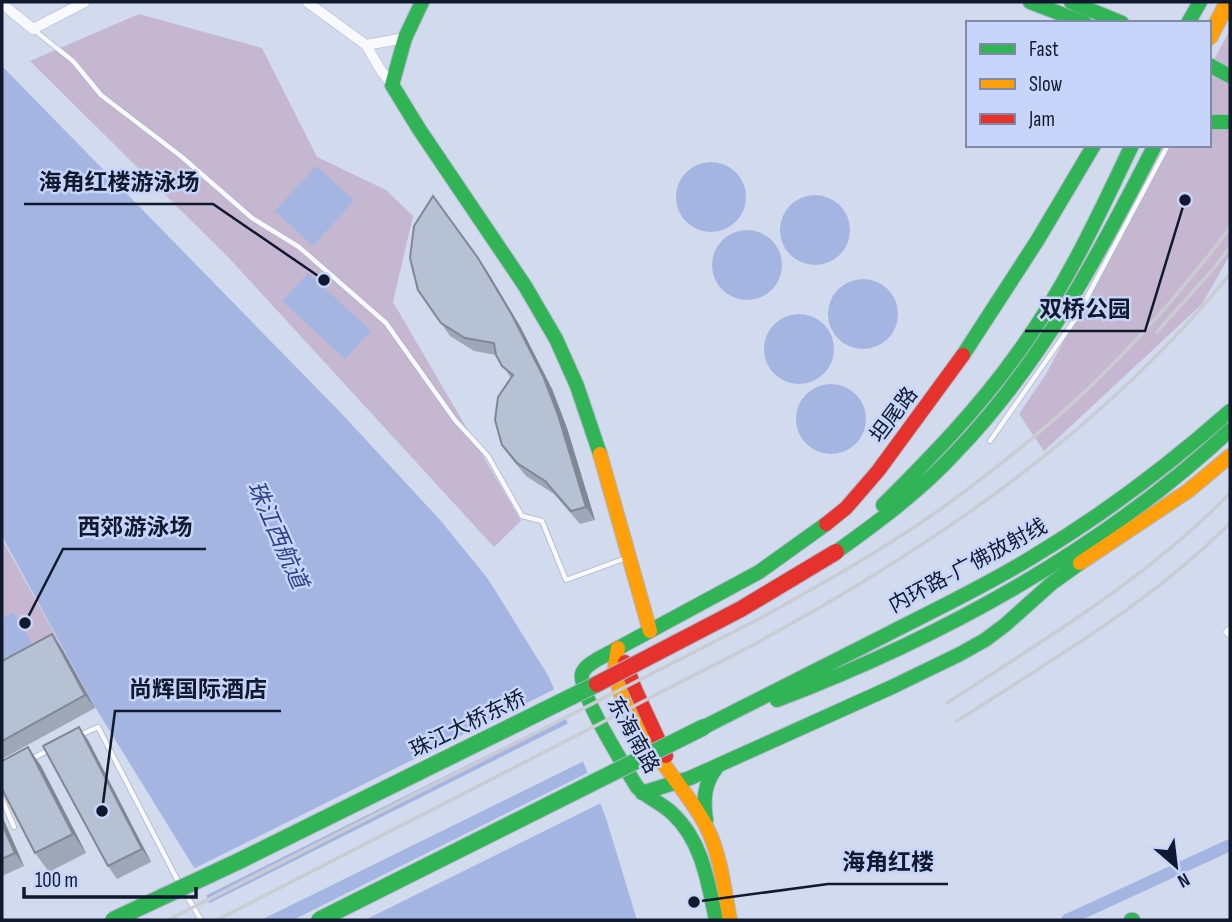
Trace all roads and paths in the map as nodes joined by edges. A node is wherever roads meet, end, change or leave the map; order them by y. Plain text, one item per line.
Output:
1 (85, 2) edge
2 (307, 2) edge
3 (422, 2) edge
4 (1030, 2) edge
5 (1071, 2) edge
6 (1200, 2) edge
7 (1228, 2) edge
8 (2, 4) edge
9 (1080, 21) edge
10 (1117, 21) edge
11 (1189, 21) edge
12 (33, 29) junction
13 (1211, 34) edge
14 (405, 38) junction
15 (366, 45) junction
16 (1211, 67) edge
17 (1230, 76) edge
18 (393, 85) junction
19 (1211, 122) edge
20 (1230, 122) edge
21 (1093, 147) edge
22 (1131, 147) edge
23 (1154, 147) edge
24 (1167, 147) edge
25 (1230, 411) edge
26 (1226, 434) edge
27 (990, 441) dead end
28 (1230, 456) edge
29 (836, 552) junction
30 (630, 556) junction
31 (650, 631) junction
32 (622, 646) junction
33 (704, 726) junction
34 (74, 738) edge
35 (62, 744) edge
36 (26, 762) edge
37 (721, 764) junction
38 (678, 782) junction
39 (642, 793) junction
40 (2, 799) edge
41 (14, 827) edge
42 (708, 830) junction
43 (115, 920) edge
44 (201, 920) edge
45 (319, 920) edge
46 (716, 920) edge
47 (730, 920) edge

1 - 12 street
2 - 15 street
3 - 14 main road
4 - 9 main road
5 - 10 main road
6 - 11 main road
7 - 13 main road, bridge
8 - 12 street
12 - 30 lane
14 - 15 street
14 - 18 main road
15 - 18 street
16 - 17 main road
18 - 30 main road
19 - 20 main road
21 - 31 main road, 坦尾路
22 - 29 main road
23 - 29 main road
24 - 27 lane
25 - 33 main road, 内环路-广佛放射线
26 - 33 main road
28 - 37 main road
29 - 43 main road, 珠江大桥东桥, bridge
30 - 31 main road
31 - 32 main road, 东海南路
32 - 38 main road, 东海南路
32 - 39 main road, 东海南路
33 - 45 main road, bridge
34 - 44 lane
35 - 36 lane
37 - 38 main road
37 - 42 main road
38 - 39 main road
38 - 42 main road, 东海南路
39 - 46 main road, 东海南路
40 - 41 lane
42 - 47 main road, 东海南路

